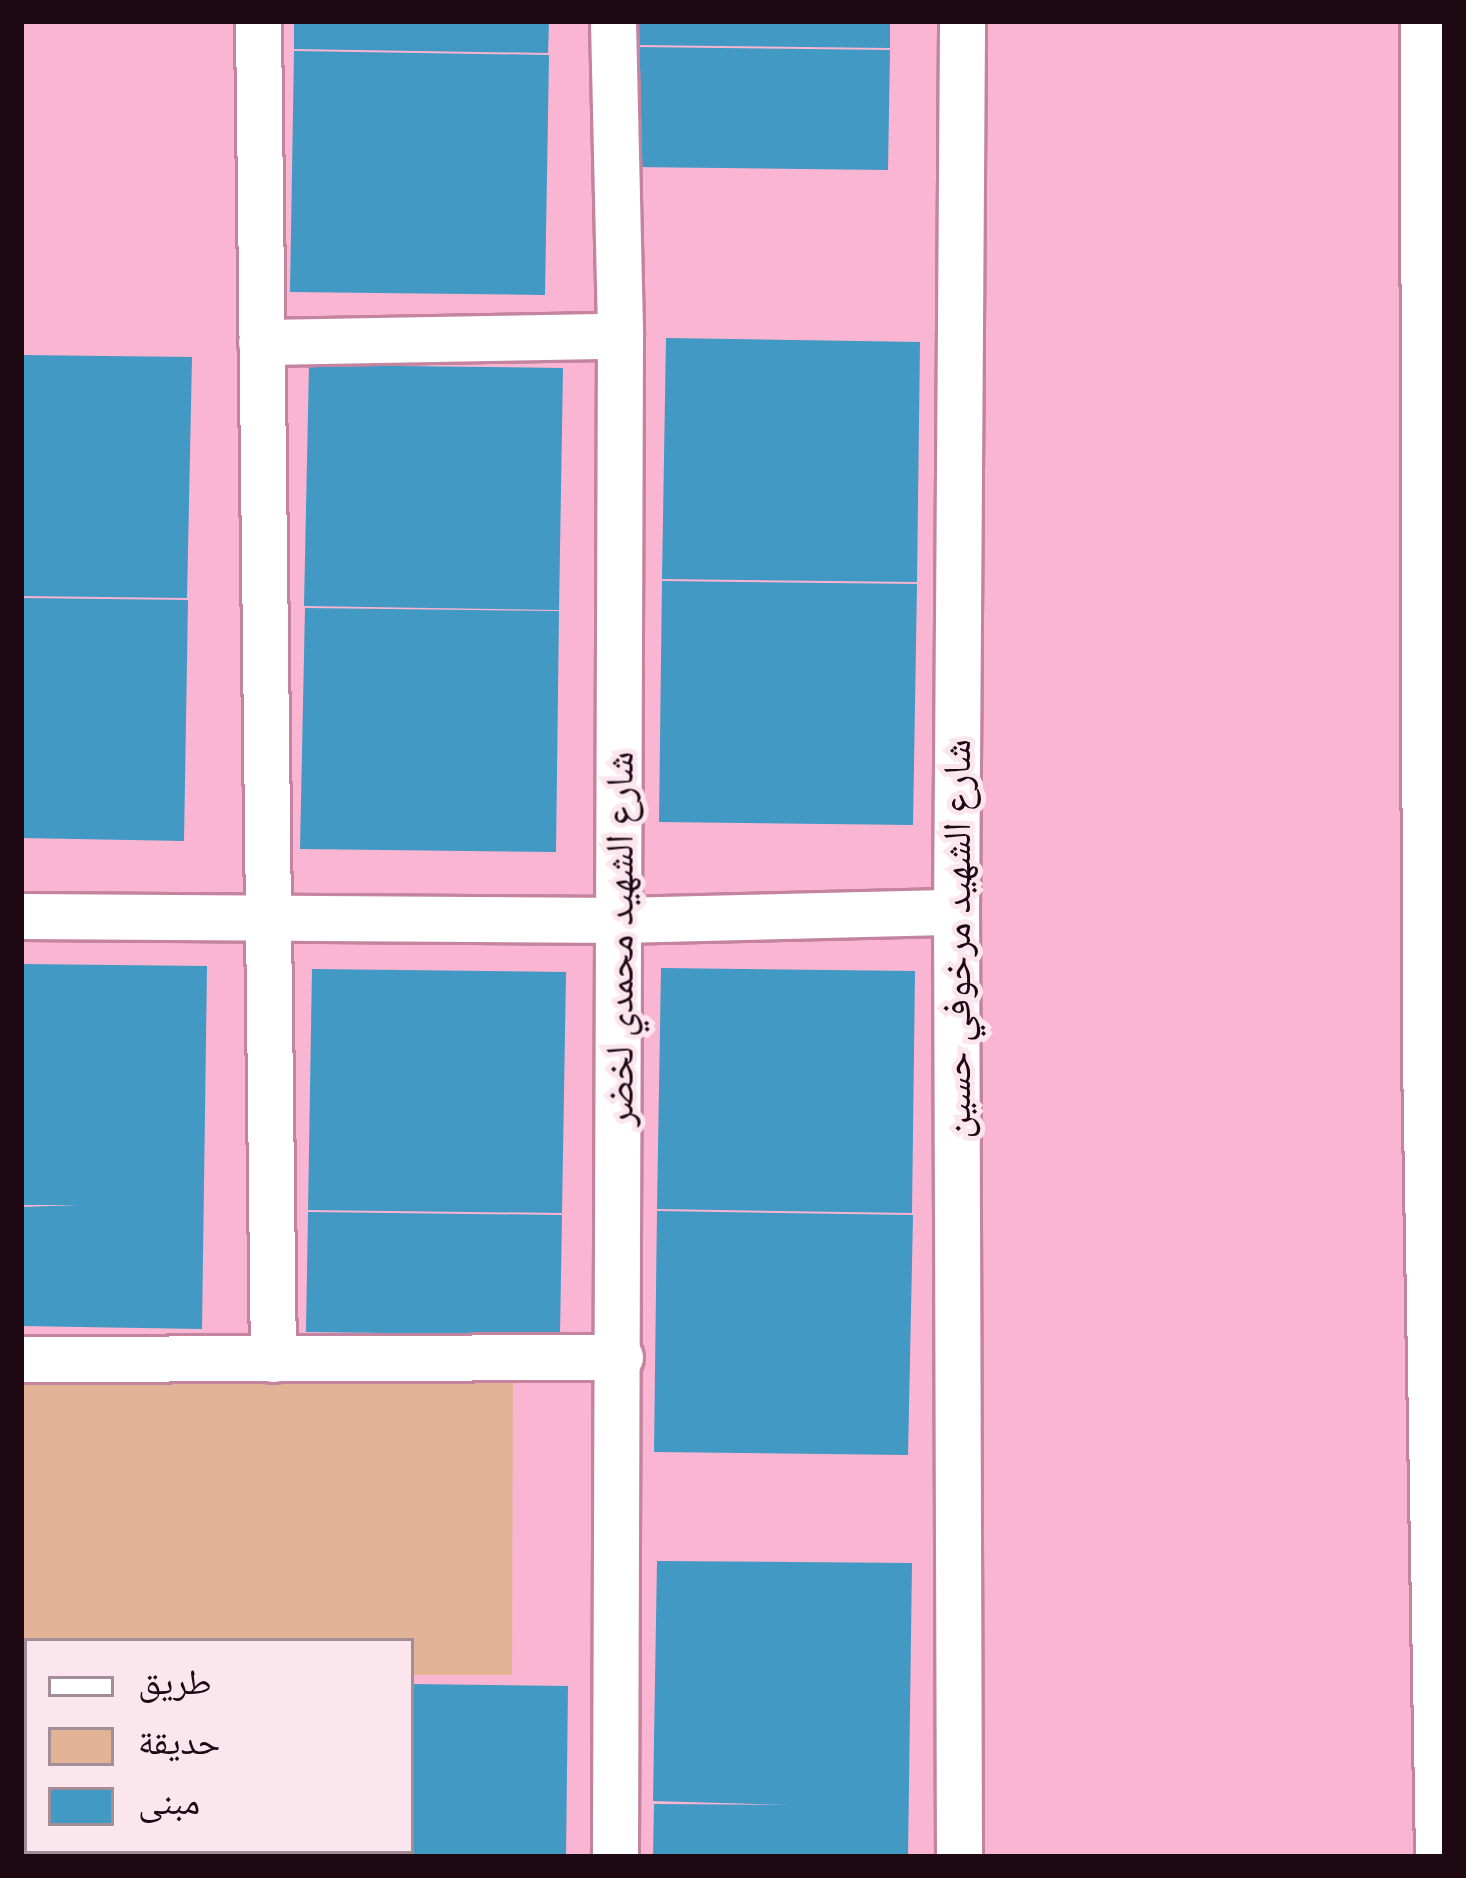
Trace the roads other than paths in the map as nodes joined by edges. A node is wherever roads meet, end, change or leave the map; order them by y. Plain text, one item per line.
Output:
1 (258, 21) edge
2 (613, 21) edge
3 (962, 21) edge
4 (1423, 21) edge
5 (620, 335) junction
6 (262, 342) junction
7 (956, 912) junction
8 (21, 916) edge
9 (620, 920) junction
10 (268, 921) junction
11 (1435, 1057) edge
12 (620, 1357) junction
13 (21, 1359) edge
14 (273, 1359) junction
15 (615, 1857) edge
16 (959, 1857) edge
17 (1438, 1857) edge

1 - 6 street
2 - 5 street, شارع الشهيد محمدي لخضر
3 - 7 street, شارع الشهيد مرخوفي حسين
4 - 11 street
5 - 6 street
5 - 9 street, شارع الشهيد محمدي لخضر
6 - 10 street
7 - 9 street
7 - 16 street, شارع الشهيد مرخوفي حسين
8 - 10 street
9 - 10 street
9 - 12 street, شارع الشهيد محمدي لخضر
10 - 14 street
11 - 17 street
12 - 14 street
12 - 15 street, شارع الشهيد محمدي لخضر
13 - 14 street

